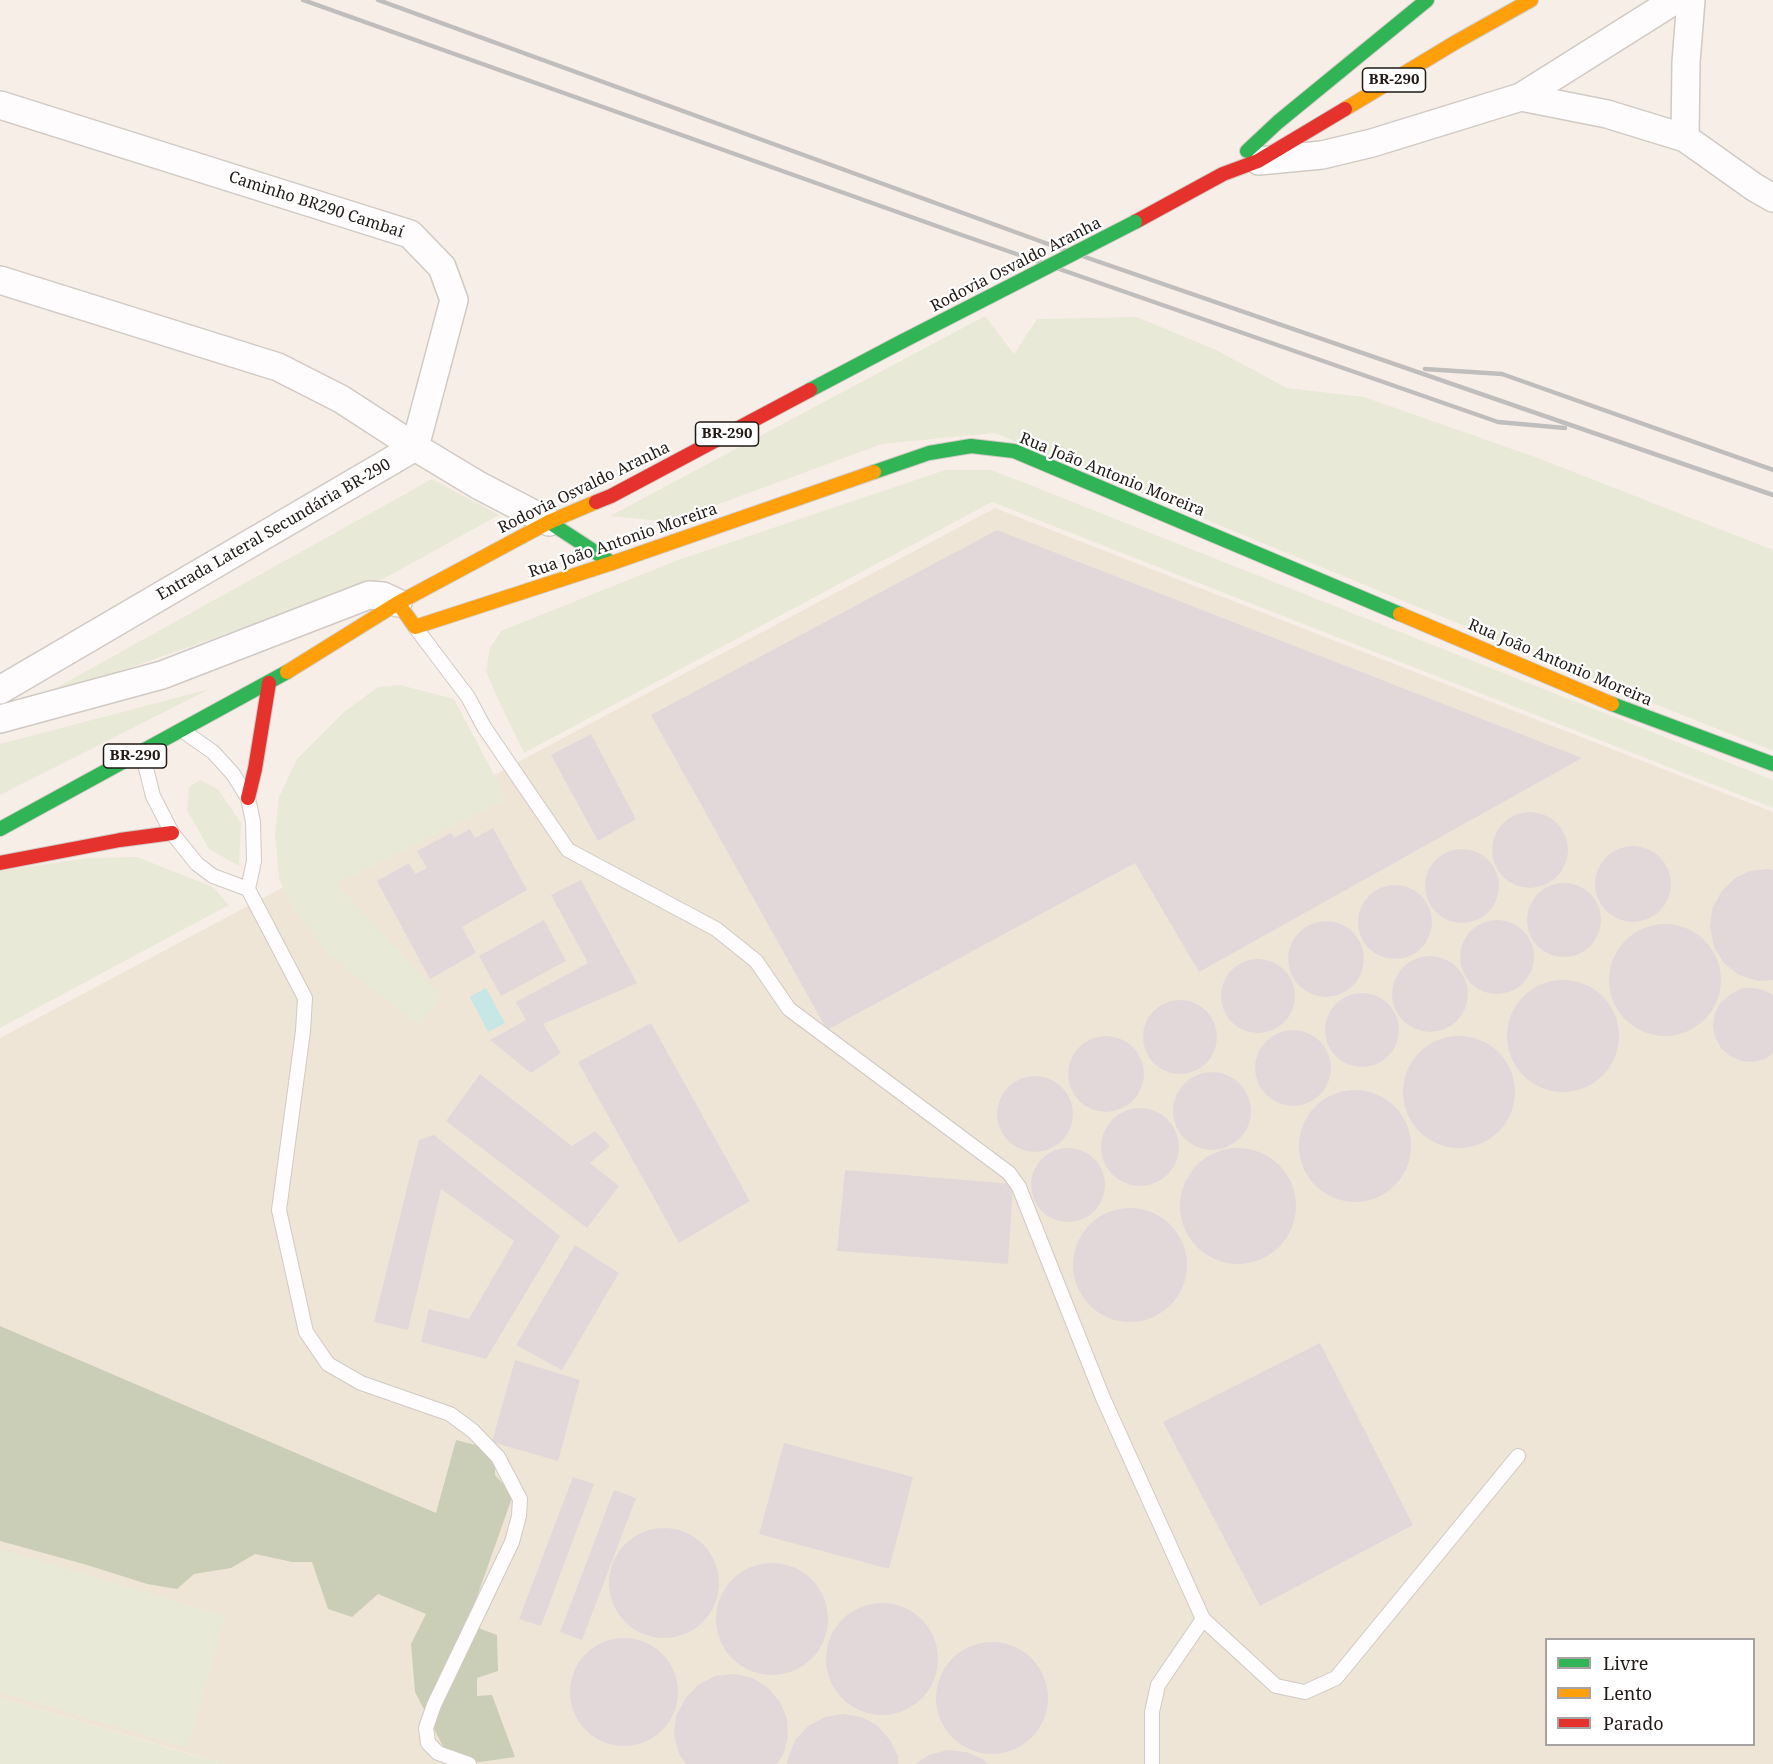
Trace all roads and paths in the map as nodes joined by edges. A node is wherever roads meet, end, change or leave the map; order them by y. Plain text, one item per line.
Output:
1 (1427, 0) edge
2 (1531, 0) edge
3 (1676, 0) edge
4 (1691, 0) edge
5 (1521, 97) junction
6 (0, 105) edge
7 (1685, 138) junction
8 (1258, 161) junction
9 (1223, 174) junction
10 (1773, 198) edge
11 (0, 280) edge
12 (415, 447) junction
13 (549, 522) junction
14 (612, 563) junction
15 (398, 603) junction
16 (416, 627) junction
17 (269, 682) junction
18 (0, 690) edge
19 (0, 718) edge
20 (183, 730) junction
21 (142, 752) junction
22 (1773, 764) edge
23 (248, 798) junction
24 (0, 829) edge
25 (172, 834) junction
26 (0, 863) edge
27 (248, 889) junction
28 (1518, 1456) dead end
29 (1203, 1619) junction
30 (469, 1764) edge
31 (1152, 1764) edge

1 - 9 main road, Rodovia Osvaldo Aranha / BR-290
2 - 8 main road, Rodovia Osvaldo Aranha / BR-290
3 - 5 street
4 - 7 street
5 - 7 street
5 - 8 street
6 - 12 street, Caminho BR290 Cambaí
7 - 10 street
8 - 9 main road, Rodovia Osvaldo Aranha / BR-290
9 - 13 main road, Rodovia Osvaldo Aranha / BR-290, bridge
11 - 12 street
12 - 13 street
12 - 18 street, Entrada Lateral Secundária BR-290
13 - 14 main road
13 - 15 main road, Rodovia Osvaldo Aranha / BR-290
14 - 16 main road, Rua João Antonio Moreira
14 - 22 main road, Rua João Antonio Moreira
15 - 16 main road
15 - 17 main road, Rodovia Osvaldo Aranha / BR-290
15 - 19 street
16 - 29 lane
17 - 20 main road, Rodovia Osvaldo Aranha / BR-290
17 - 23 main road
20 - 21 main road, Rodovia Osvaldo Aranha / BR-290
20 - 23 lane
21 - 24 main road, Rodovia Osvaldo Aranha / BR-290
21 - 25 lane
23 - 27 lane
25 - 26 main road
25 - 27 lane
27 - 30 lane
28 - 29 lane
29 - 31 lane

